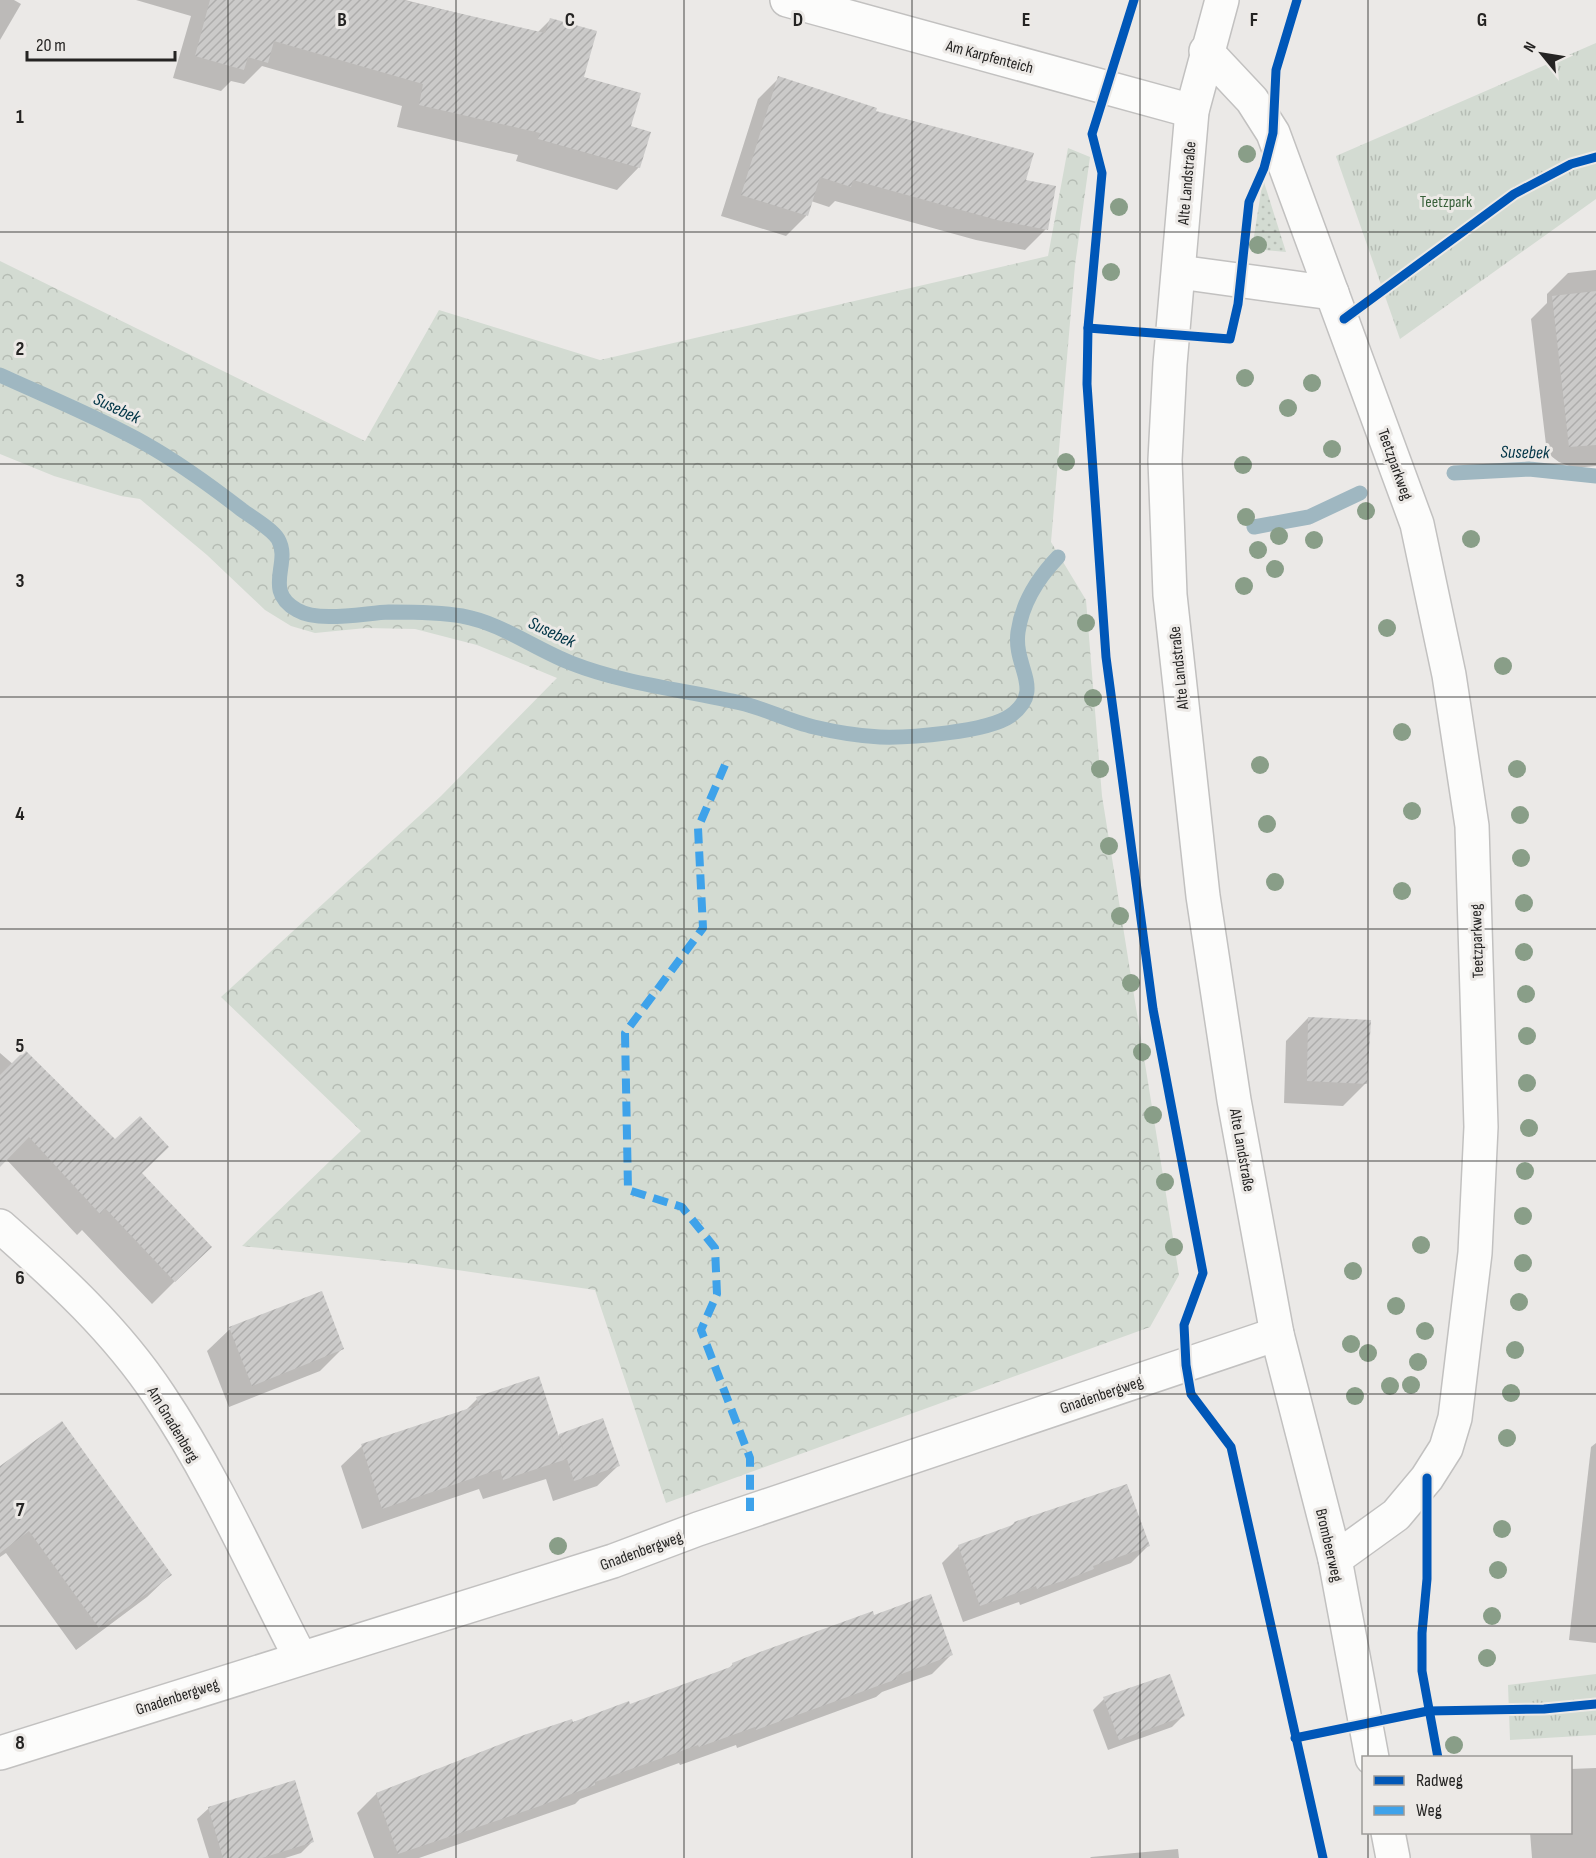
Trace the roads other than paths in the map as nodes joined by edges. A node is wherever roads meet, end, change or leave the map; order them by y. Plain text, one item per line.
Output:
1 (787, 0) edge
2 (1222, 0) edge
3 (1206, 51) junction
4 (1192, 111) junction
5 (1179, 272) junction
6 (1332, 293) junction
7 (0, 1226) edge
8 (1277, 1334) junction
9 (1335, 1559) junction
10 (300, 1657) junction
11 (0, 1753) edge
12 (1372, 1756) edge
13 (1388, 1834) edge
14 (1393, 1858) edge

1 - 4 street, Am Karpfenteich
2 - 3 street, Alte Landstraße
3 - 4 street, Alte Landstraße
3 - 6 street, Teetzparkweg
4 - 5 street, Alte Landstraße
5 - 6 street
5 - 8 street, Alte Landstraße
6 - 9 street, Teetzparkweg
7 - 10 street, Am Gnadenberg
8 - 9 street, Brombeerweg
8 - 10 street, Gnadenbergweg
9 - 12 street, Brombeerweg
10 - 11 street, Gnadenbergweg
13 - 14 street

